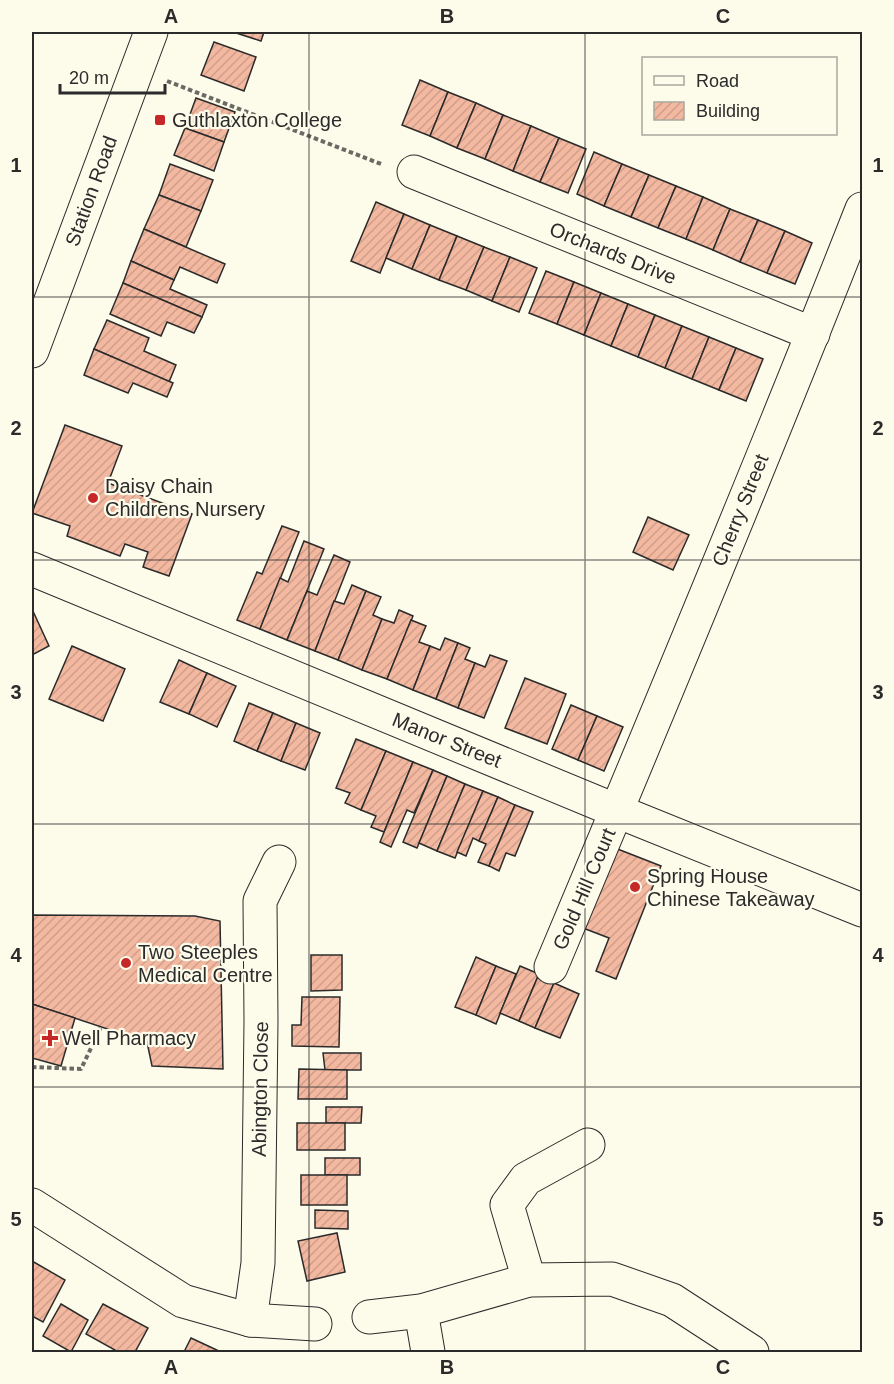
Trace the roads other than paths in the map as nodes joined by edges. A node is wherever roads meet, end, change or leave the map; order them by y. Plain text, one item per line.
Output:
1 (151, 32) edge
2 (414, 172) road end
3 (862, 209) edge
4 (813, 334) junction
5 (32, 351) edge
6 (32, 569) edge
7 (617, 811) junction
8 (279, 862) dead end
9 (862, 910) edge
10 (551, 967) dead end
11 (588, 1144) dead end
12 (32, 1205) edge
13 (530, 1280) junction
14 (421, 1311) junction
15 (369, 1317) dead end
16 (250, 1320) junction
17 (315, 1324) dead end
18 (429, 1353) edge
19 (752, 1353) edge

1 - 5 street, Station Road
2 - 4 street, Orchards Drive
3 - 4 street, Cherry Street
4 - 7 street, Cherry Street
6 - 7 street, Manor Street
7 - 9 street, Manor Street
7 - 10 street, Gold Hill Court
8 - 16 street, Abington Close
11 - 13 street
12 - 16 street
13 - 14 street
13 - 19 street
14 - 15 street
14 - 18 street
16 - 17 street

